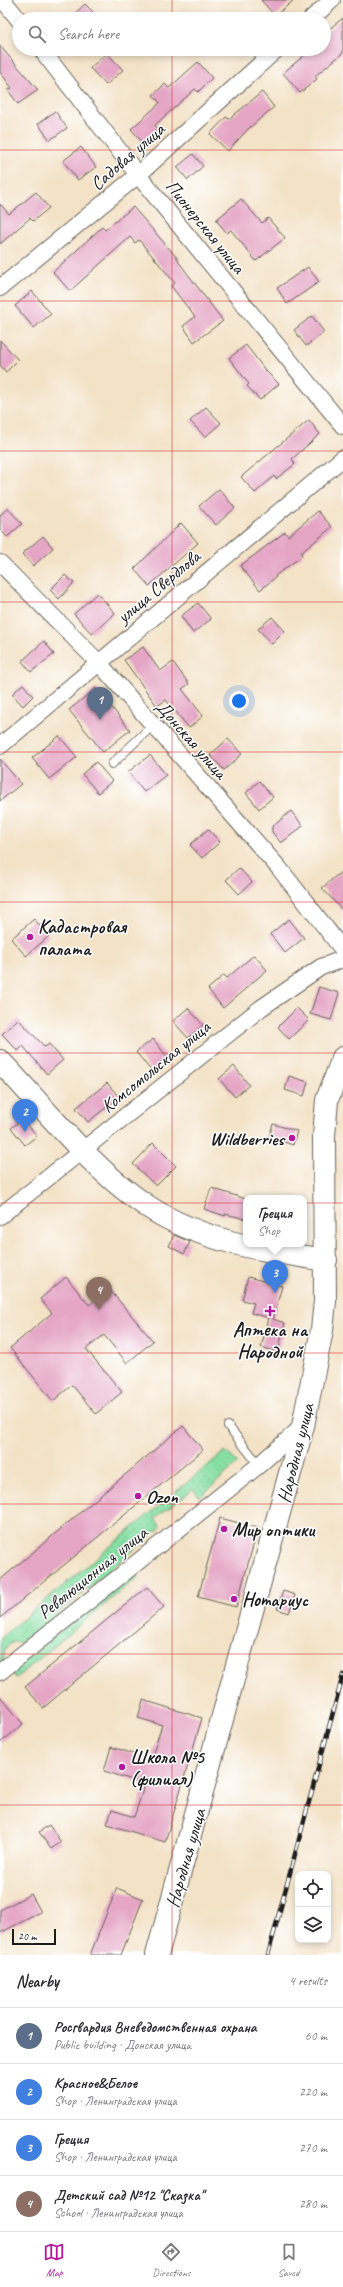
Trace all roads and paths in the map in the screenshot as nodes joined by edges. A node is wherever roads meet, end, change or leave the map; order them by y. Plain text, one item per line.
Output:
1 (3, 0) edge
2 (332, 0) edge
3 (13, 12) edge
4 (319, 12) edge
5 (46, 56) edge
6 (269, 56) edge
7 (138, 175) junction
8 (0, 288) edge
9 (343, 426) edge
10 (343, 458) edge
11 (0, 563) edge
12 (99, 663) junction
13 (154, 725) junction
14 (0, 746) edge
15 (112, 764) dead end
16 (343, 950) edge
17 (343, 959) edge
18 (343, 1058) edge
19 (0, 1061) edge
20 (83, 1150) junction
21 (0, 1216) edge
22 (243, 1245) edge
23 (248, 1247) edge
24 (326, 1260) junction
25 (228, 1426) dead end
26 (303, 1426) junction
27 (259, 1465) junction
28 (0, 1672) edge
29 (157, 1955) edge

1 - 3 street
2 - 4 street
5 - 7 street, Пионерская улица
6 - 7 street, Садовая улица
7 - 8 street, Садовая улица
7 - 9 street, Пионерская улица
10 - 12 street, улица Свердлова
11 - 12 street, Донская улица
12 - 13 street, Донская улица
12 - 14 street, улица Свердлова
13 - 15 lane
13 - 16 street, Донская улица
17 - 20 street, Комсомольская улица
18 - 24 street, Народная улица
19 - 20 street
20 - 21 street, Комсомольская улица
20 - 22 street
23 - 24 street
24 - 26 street, Народная улица
25 - 27 lane
26 - 27 street, Революционная улица
26 - 29 street, Народная улица
27 - 28 street, Революционная улица

